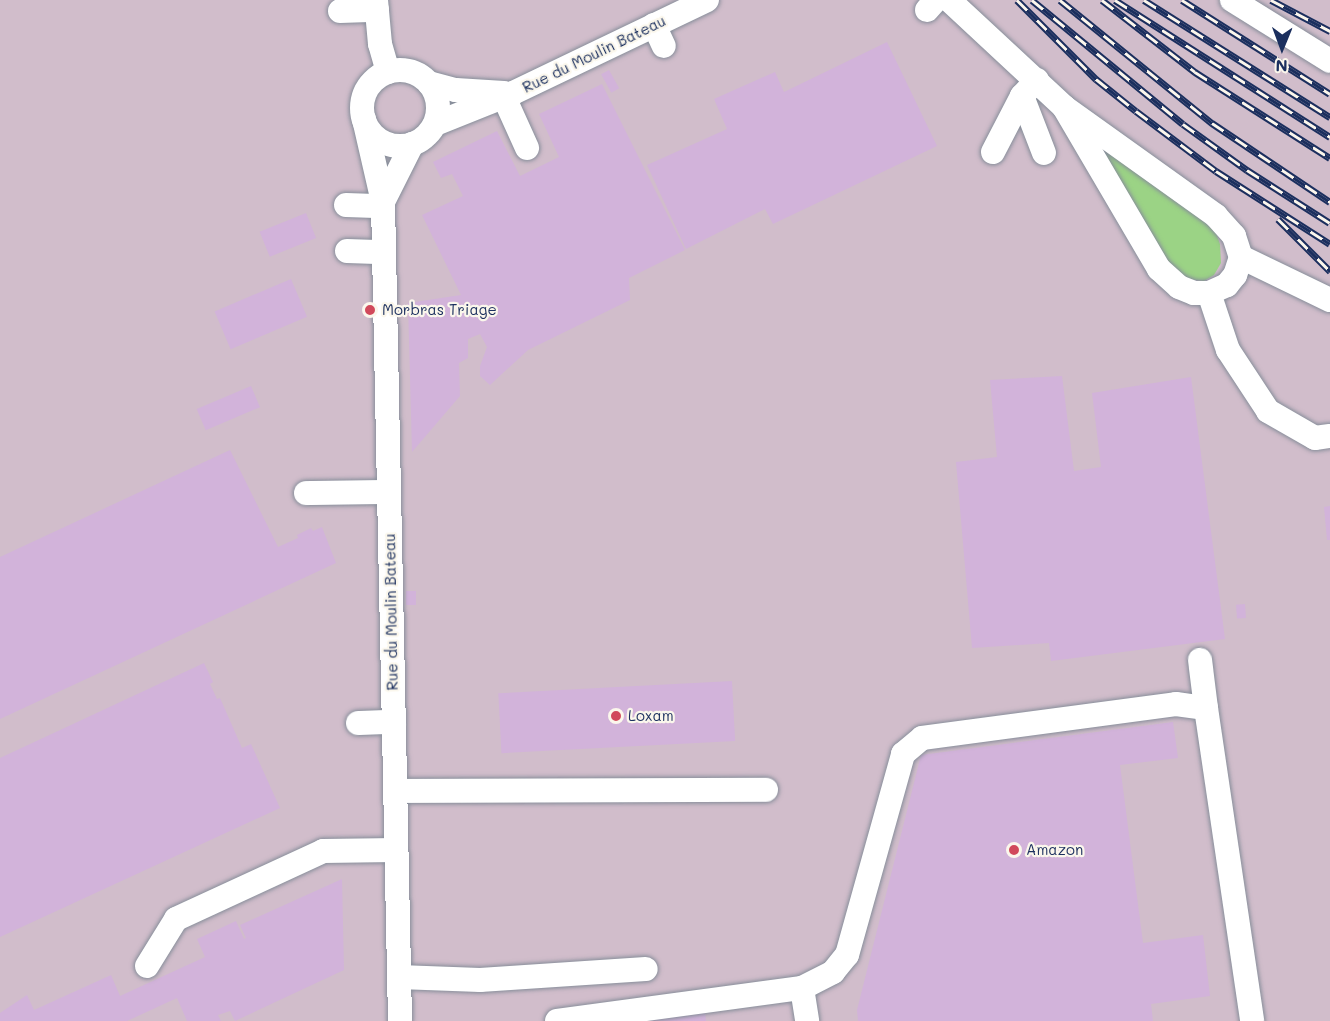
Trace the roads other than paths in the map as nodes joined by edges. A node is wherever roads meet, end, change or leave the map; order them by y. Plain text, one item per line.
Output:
1 (707, 0) edge
2 (949, 0) edge
3 (1232, 0) edge
4 (376, 5) edge
5 (340, 11) dead end
6 (1330, 61) edge
7 (388, 72) junction
8 (429, 83) junction
9 (1030, 88) junction
10 (508, 95) junction
11 (1064, 107) junction
12 (364, 120) junction
13 (435, 124) junction
14 (412, 144) junction
15 (527, 148) dead end
16 (993, 152) dead end
17 (1044, 153) dead end
18 (383, 204) junction
19 (346, 206) dead end
20 (347, 251) dead end
21 (384, 252) junction
22 (1240, 256) junction
23 (1209, 293) junction
24 (1330, 300) edge
25 (1330, 436) edge
26 (389, 492) junction
27 (306, 494) dead end
28 (1200, 660) dead end
29 (1206, 708) junction
30 (394, 722) junction
31 (358, 723) dead end
32 (766, 790) dead end
33 (395, 791) junction
34 (396, 850) junction
35 (147, 966) dead end
36 (646, 969) dead end
37 (399, 977) junction
38 (802, 988) junction
39 (400, 1021) edge
40 (557, 1021) edge
41 (807, 1021) edge
42 (1252, 1021) edge

1 - 10 street, Rue du Moulin Bateau
2 - 9 street
3 - 6 street
4 - 5 street
4 - 7 street
7 - 8 street
7 - 12 street
8 - 10 street, Rue du Moulin Bateau
8 - 13 street
9 - 11 street
9 - 16 street
9 - 17 street
10 - 13 street, Rue du Moulin Bateau
10 - 15 street
11 - 22 street
11 - 23 street
12 - 14 street
12 - 18 street, Rue du Moulin Bateau
13 - 14 street
14 - 18 street, Rue du Moulin Bateau
18 - 19 street
18 - 21 street, Rue du Moulin Bateau
20 - 21 street
21 - 26 street, Rue du Moulin Bateau
22 - 23 street
22 - 24 street
23 - 25 street
26 - 27 street
26 - 30 street, Rue du Moulin Bateau
28 - 29 street
29 - 38 street
29 - 42 street
30 - 31 street
30 - 33 street, Rue du Moulin Bateau
32 - 33 street
33 - 34 street, Rue du Moulin Bateau
34 - 35 street
34 - 37 street, Rue du Moulin Bateau
36 - 37 street
37 - 39 street, Rue du Moulin Bateau
38 - 40 street
38 - 41 street

